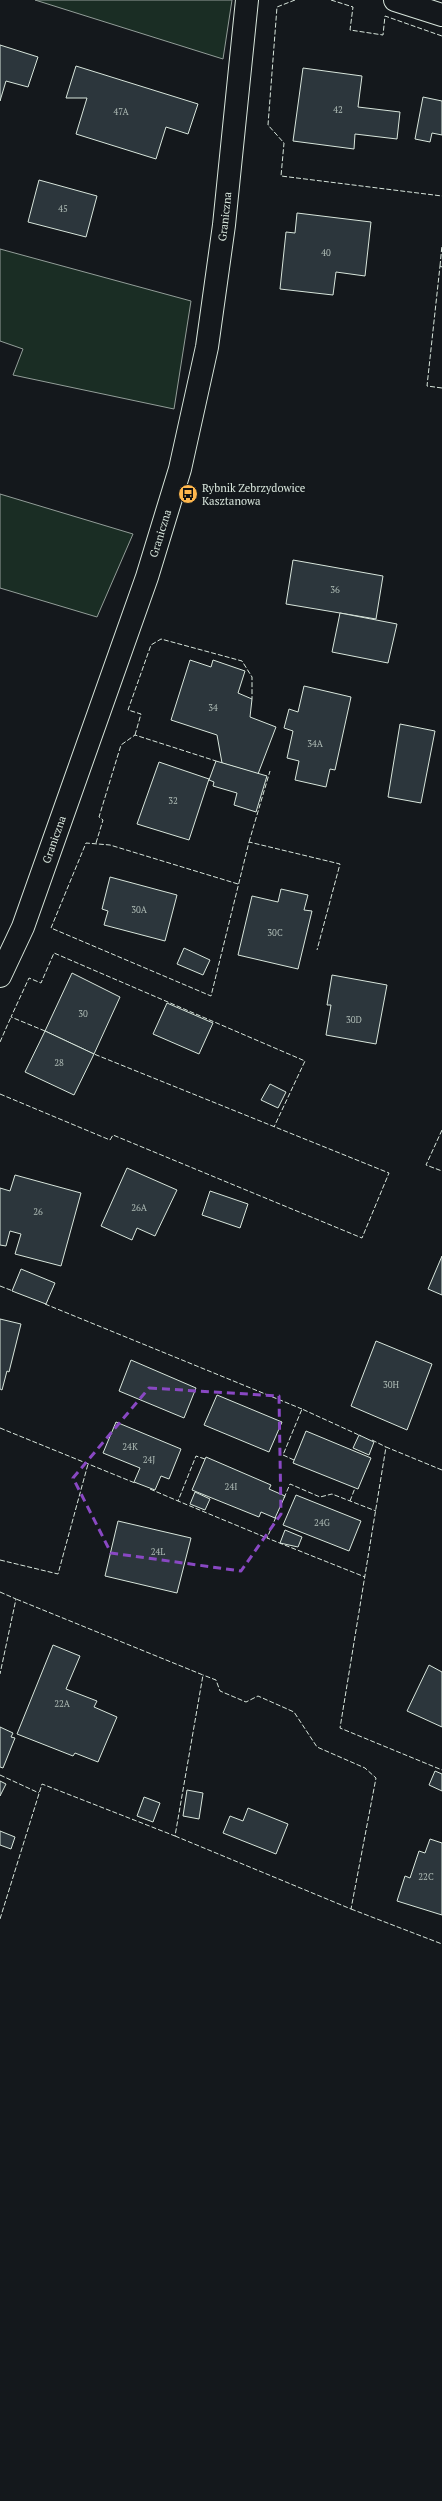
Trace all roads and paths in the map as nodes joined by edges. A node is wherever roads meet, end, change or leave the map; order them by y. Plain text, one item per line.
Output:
1 (247, 0) edge
2 (395, 0) edge
3 (442, 16) edge
4 (0, 976) edge

1 - 4 street, Graniczna
2 - 3 street

